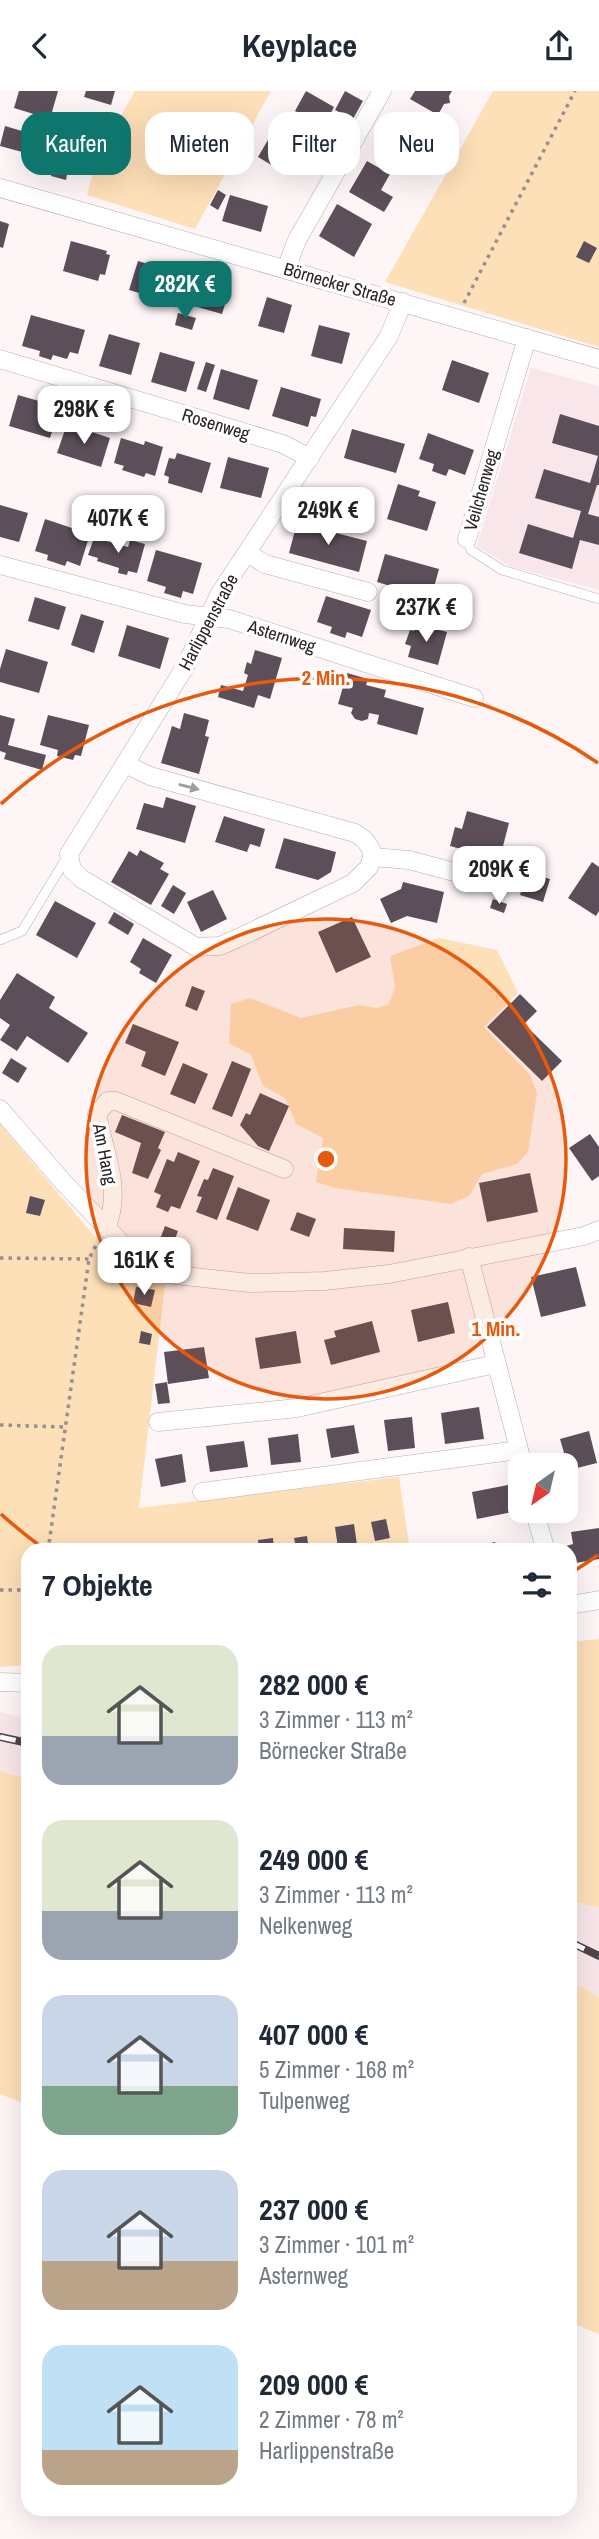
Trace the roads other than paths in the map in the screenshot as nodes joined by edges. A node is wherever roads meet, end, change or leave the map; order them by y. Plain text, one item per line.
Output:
1 (382, 91) edge
2 (0, 188) edge
3 (286, 269) junction
4 (403, 302) junction
5 (527, 338) junction
6 (0, 359) edge
7 (599, 359) edge
8 (310, 458) junction
9 (467, 539) joint
10 (247, 553) junction
11 (0, 565) edge
12 (368, 592) dead end
13 (599, 599) edge
14 (209, 615) junction
15 (474, 698) dead end
16 (125, 764) junction
17 (68, 854) junction
18 (372, 857) junction
19 (503, 885) dead end
20 (0, 940) edge
21 (0, 1109) edge
22 (284, 1169) dead end
23 (107, 1226) junction
24 (599, 1230) edge
25 (469, 1257) junction
26 (495, 1364) junction
27 (158, 1422) dead end
28 (520, 1453) edge
29 (508, 1458) edge
30 (202, 1492) dead end
31 (538, 1523) edge
32 (544, 1543) edge
33 (599, 1600) edge
34 (577, 1604) edge
35 (0, 1682) edge
36 (21, 1683) edge

1 - 3 street
2 - 3 street, Börnecker Straße
3 - 4 street, Börnecker Straße
4 - 5 street, Börnecker Straße
4 - 8 street, Harlippenstraße
5 - 7 street, Börnecker Straße
5 - 9 street, Veilchenweg
6 - 8 street, Rosenweg
8 - 10 street, Harlippenstraße
9 - 13 lane, Veilchenweg
10 - 12 street
10 - 14 street, Harlippenstraße
11 - 14 street, Asternweg
14 - 15 street, Asternweg
14 - 16 street, Harlippenstraße
16 - 17 street, Harlippenstraße
16 -> 18 street
17 - 18 street
17 - 20 lane
18 - 19 street
21 - 23 street
22 - 23 street, Am Hang
23 - 25 street
24 - 25 street
25 - 26 street
26 - 27 street
26 - 28 street
29 - 30 street
31 - 32 street
33 - 34 street
35 - 36 street

